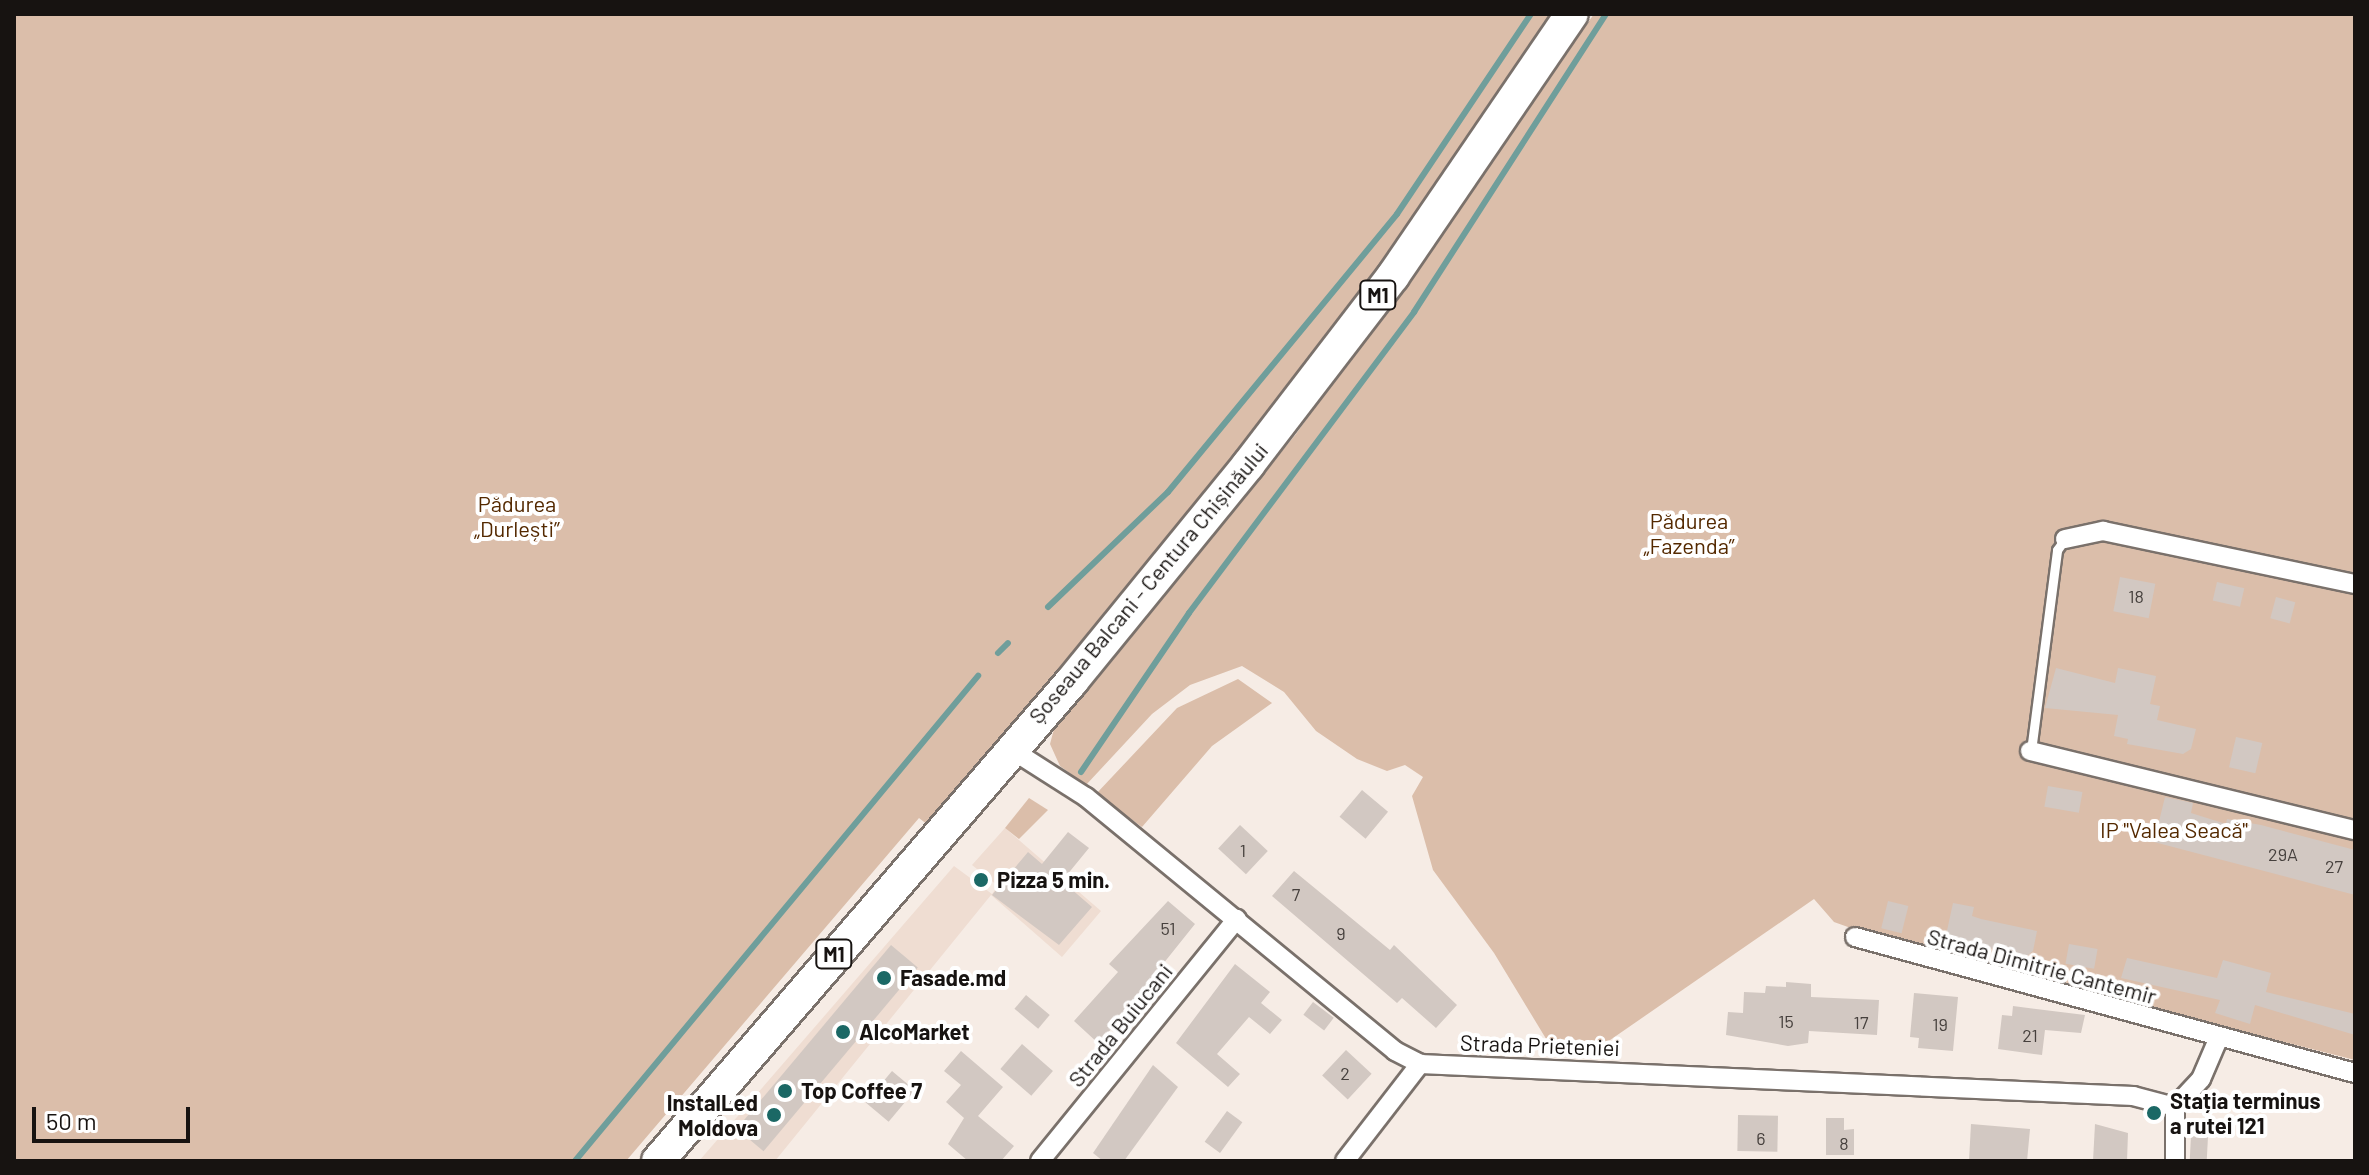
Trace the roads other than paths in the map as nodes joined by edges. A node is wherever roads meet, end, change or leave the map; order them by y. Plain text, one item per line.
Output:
1 (1572, 14) edge
2 (2065, 539) joint
3 (2355, 584) edge
4 (1009, 748) junction
5 (2030, 751) joint
6 (2355, 830) edge
7 (1237, 919) junction
8 (1855, 937) dead end
9 (2219, 1037) junction
10 (1420, 1064) junction
11 (2355, 1073) edge
12 (2175, 1107) junction
13 (658, 1161) edge
14 (1040, 1161) edge
15 (1345, 1161) edge
16 (2175, 1161) edge

1 - 4 highway, Șoseaua Balcani - Centura Chișinăului / M1
2 - 3 street
2 - 5 lane
4 - 7 street, Strada Prieteniei
4 - 13 highway, Șoseaua Balcani - Centura Chișinăului / M1
5 - 6 street
7 - 10 street, Strada Prieteniei
7 - 14 street, Strada Buiucani
8 - 9 street, Strada Dimitrie Cantemir
9 - 11 street
9 - 12 street
10 - 12 street, Strada Prieteniei
10 - 15 street
12 - 16 street

